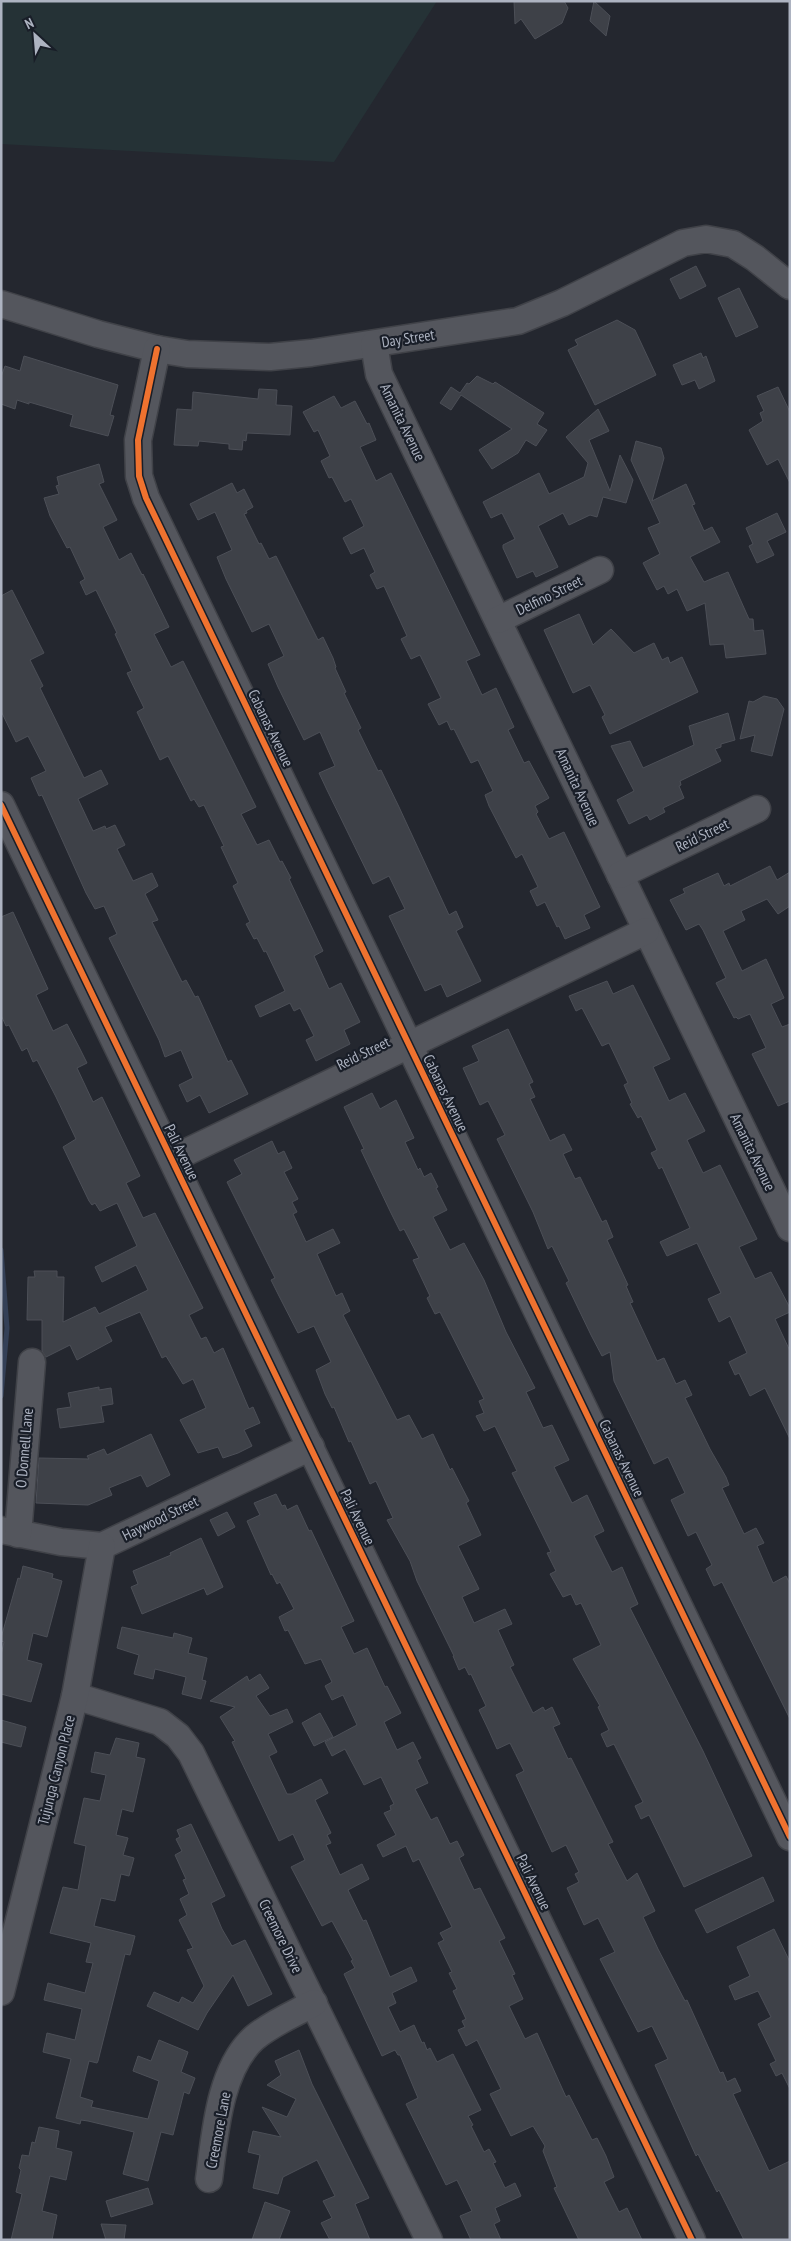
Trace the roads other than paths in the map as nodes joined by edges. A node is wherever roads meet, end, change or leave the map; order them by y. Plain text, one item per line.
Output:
1 (790, 286) edge
2 (1, 304) edge
3 (374, 344) junction
4 (157, 349) junction
5 (600, 570) dead end
6 (498, 620) junction
7 (1, 805) edge
8 (756, 809) dead end
9 (620, 875) junction
10 (646, 931) junction
11 (409, 1045) junction
12 (172, 1159) junction
13 (790, 1228) edge
14 (32, 1362) dead end
15 (311, 1447) junction
16 (10, 1532) edge
17 (102, 1546) junction
18 (75, 1696) junction
19 (790, 1837) edge
20 (1, 1992) edge
21 (314, 2003) junction
22 (209, 2178) dead end
23 (429, 2240) edge
24 (692, 2240) edge

1 - 3 street, Day Street
2 - 4 street, Day Street
3 - 4 street, Day Street
3 - 6 street, Amanita Avenue
4 - 11 street, Cabanas Avenue
5 - 6 street, Delfino Street
6 - 9 street, Amanita Avenue
7 - 12 street, Pali Avenue
8 - 9 street, Reid Street
9 - 10 street, Amanita Avenue
10 - 11 street, Reid Street
10 - 13 street, Amanita Avenue
11 - 12 street, Reid Street
11 - 19 street, Cabanas Avenue
12 - 15 street, Pali Avenue
14 - 16 street, O Donnell Lane
15 - 17 street, Haywood Street
15 - 24 street, Pali Avenue
16 - 17 street
17 - 18 street, Tujunga Canyon Place
18 - 20 street, Tujunga Canyon Place
18 - 21 street, Creemore Drive
21 - 22 street, Creemore Lane
21 - 23 street, Creemore Drive

